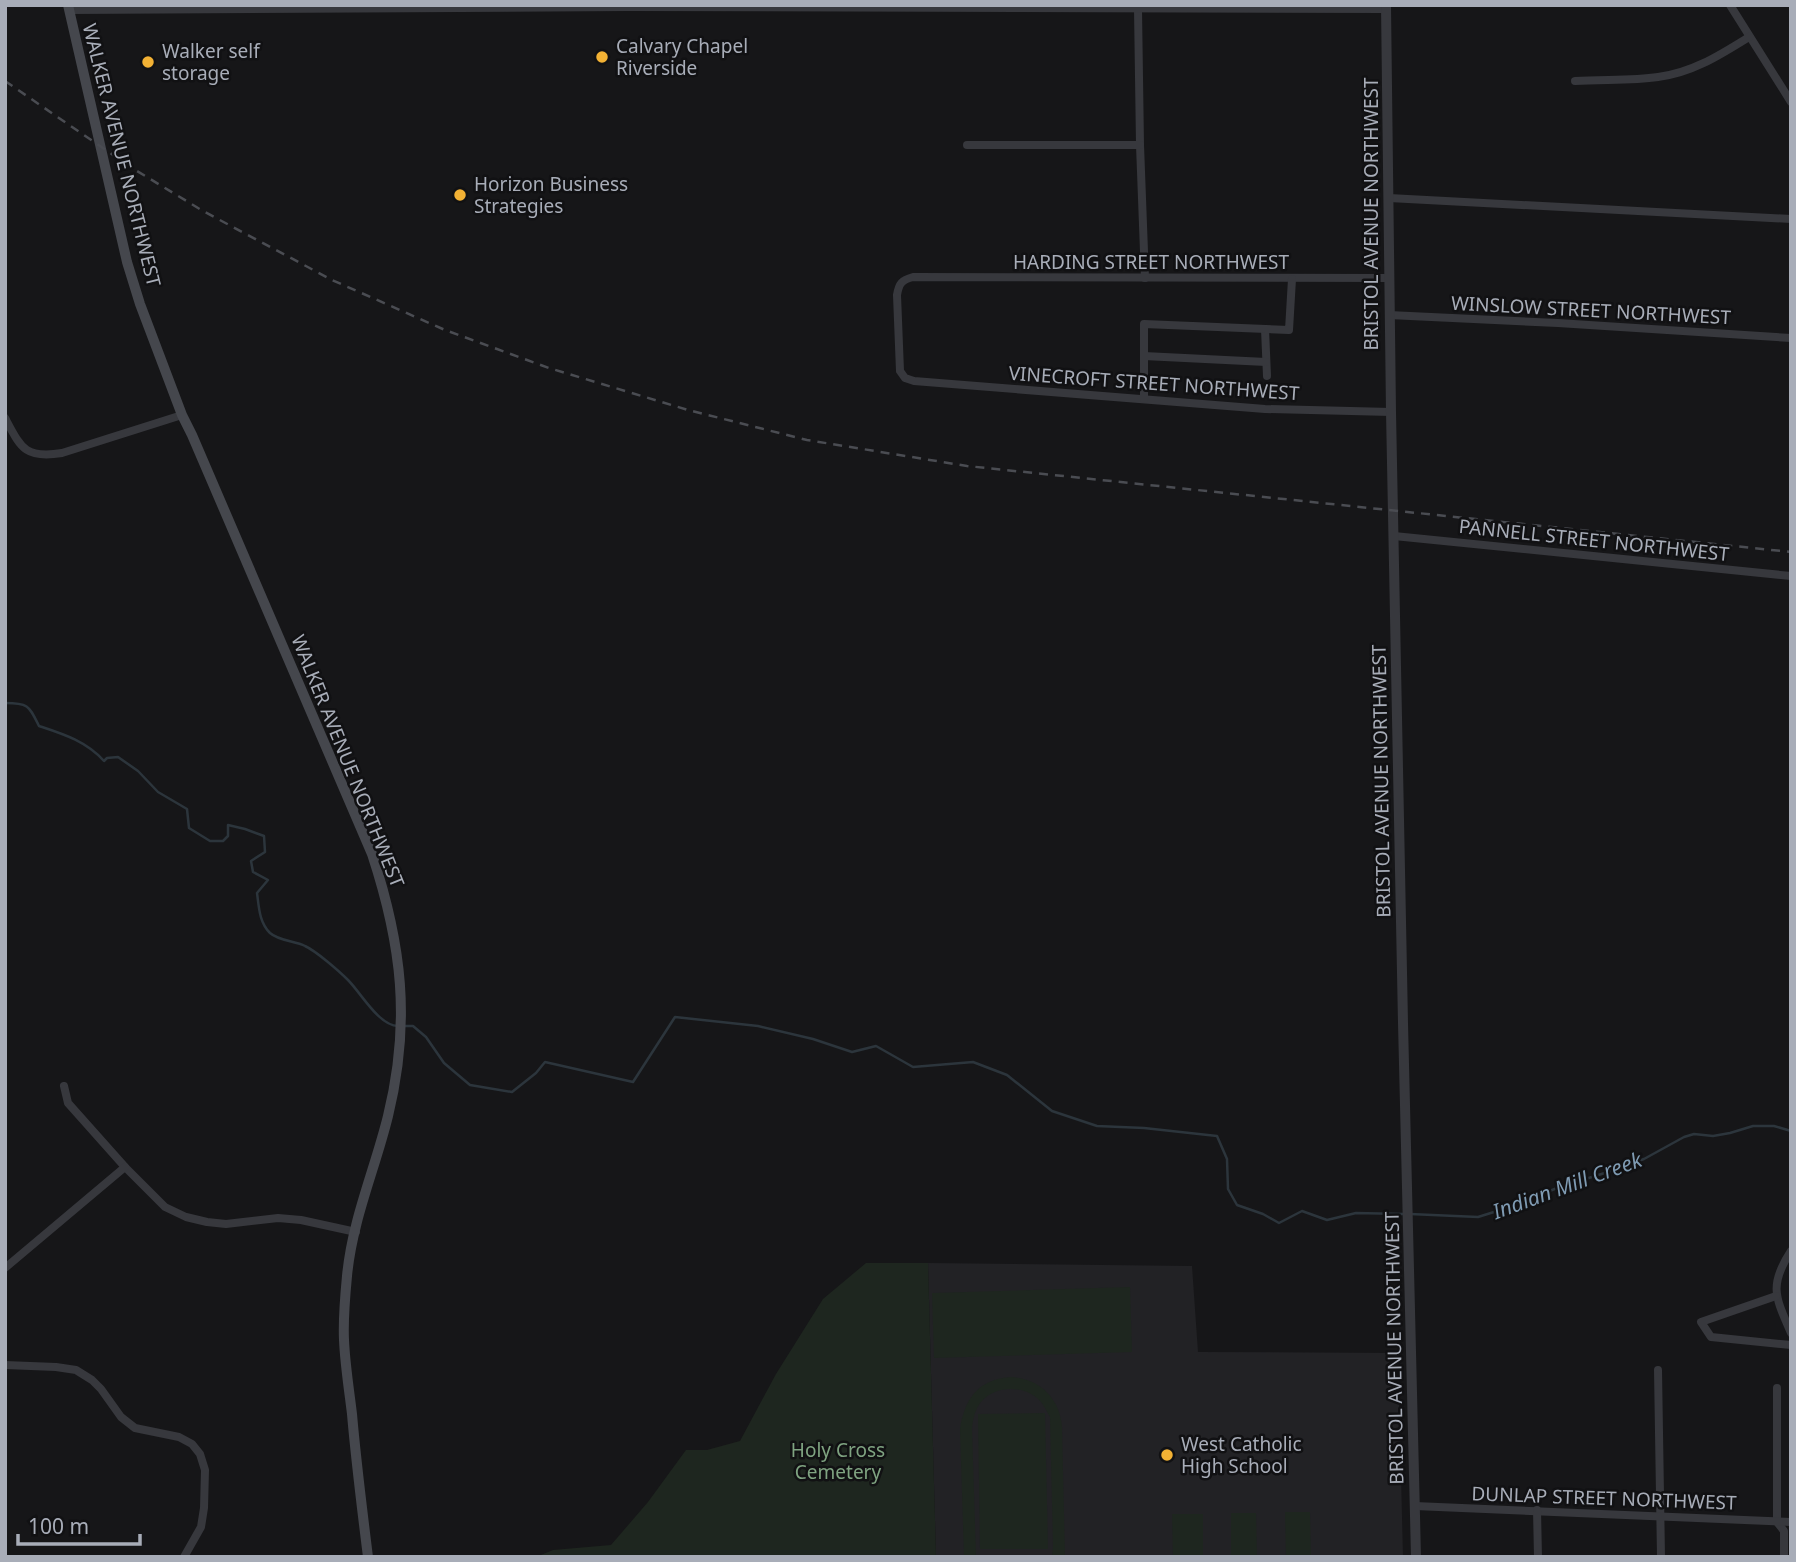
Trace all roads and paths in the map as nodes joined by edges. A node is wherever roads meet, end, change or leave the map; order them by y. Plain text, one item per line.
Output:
1 (1730, 5) edge
2 (628, 6) edge
3 (825, 7) edge
4 (1387, 7) edge
5 (68, 8) edge
6 (1138, 9) junction
7 (1749, 37) junction
8 (1575, 81) dead end
9 (1791, 102) edge
10 (967, 145) dead end
11 (1140, 145) junction
12 (1390, 198) junction
13 (1791, 219) edge
14 (1145, 278) junction
15 (1389, 278) junction
16 (1292, 279) junction
17 (1389, 315) junction
18 (1265, 329) junction
19 (1791, 338) edge
20 (1144, 356) junction
21 (1266, 362) junction
22 (1266, 376) dead end
23 (914, 381) joint
24 (1144, 399) junction
25 (1391, 412) junction
26 (182, 415) junction
27 (5, 418) edge
28 (1394, 536) junction
29 (1791, 576) edge
30 (64, 1086) dead end
31 (125, 1167) junction
32 (356, 1232) junction
33 (1791, 1251) edge
34 (5, 1268) edge
35 (1776, 1296) junction
36 (1791, 1333) edge
37 (1791, 1345) edge
38 (5, 1365) edge
39 (1658, 1370) dead end
40 (1777, 1388) dead end
41 (1415, 1506) junction
42 (1538, 1510) junction
43 (1660, 1516) junction
44 (1777, 1522) junction
45 (1791, 1522) edge
46 (184, 1557) edge
47 (368, 1557) edge
48 (1416, 1557) edge
49 (1538, 1557) edge
50 (1661, 1557) edge
51 (1784, 1557) edge

1 - 7 street
2 - 3 street
2 - 5 street
3 - 6 street
4 - 6 street
4 - 12 street, BRISTOL AVENUE NORTHWEST
5 - 26 main road, WALKER AVENUE NORTHWEST
6 - 11 street
7 - 8 street
7 - 9 street
10 - 11 street
11 - 14 street
12 - 13 street
12 - 15 street, BRISTOL AVENUE NORTHWEST
14 - 16 street, HARDING STREET NORTHWEST
14 - 23 street, HARDING STREET NORTHWEST
15 - 16 street, HARDING STREET NORTHWEST
15 - 17 street, BRISTOL AVENUE NORTHWEST
16 - 18 street
17 - 19 street, WINSLOW STREET NORTHWEST
17 - 25 street, BRISTOL AVENUE NORTHWEST
18 - 20 street
18 - 21 street
20 - 21 street
20 - 24 street
21 - 22 street
23 - 24 street, VINECROFT STREET NORTHWEST
24 - 25 street, VINECROFT STREET NORTHWEST
25 - 28 street, BRISTOL AVENUE NORTHWEST
26 - 27 street
26 - 32 main road, WALKER AVENUE NORTHWEST
28 - 29 street, PANNELL STREET NORTHWEST
28 - 41 street, BRISTOL AVENUE NORTHWEST
30 - 31 street
31 - 32 street
31 - 34 street
32 - 47 main road, WALKER AVENUE NORTHWEST
33 - 35 street
35 - 36 street
35 - 37 street
38 - 46 street
39 - 43 street
40 - 44 street
41 - 42 street, DUNLAP STREET NORTHWEST
41 - 48 street, BRISTOL AVENUE NORTHWEST
42 - 43 street, DUNLAP STREET NORTHWEST
42 - 49 street
43 - 44 street, DUNLAP STREET NORTHWEST
43 - 50 street
44 - 45 street, DUNLAP STREET NORTHWEST
44 - 51 street

